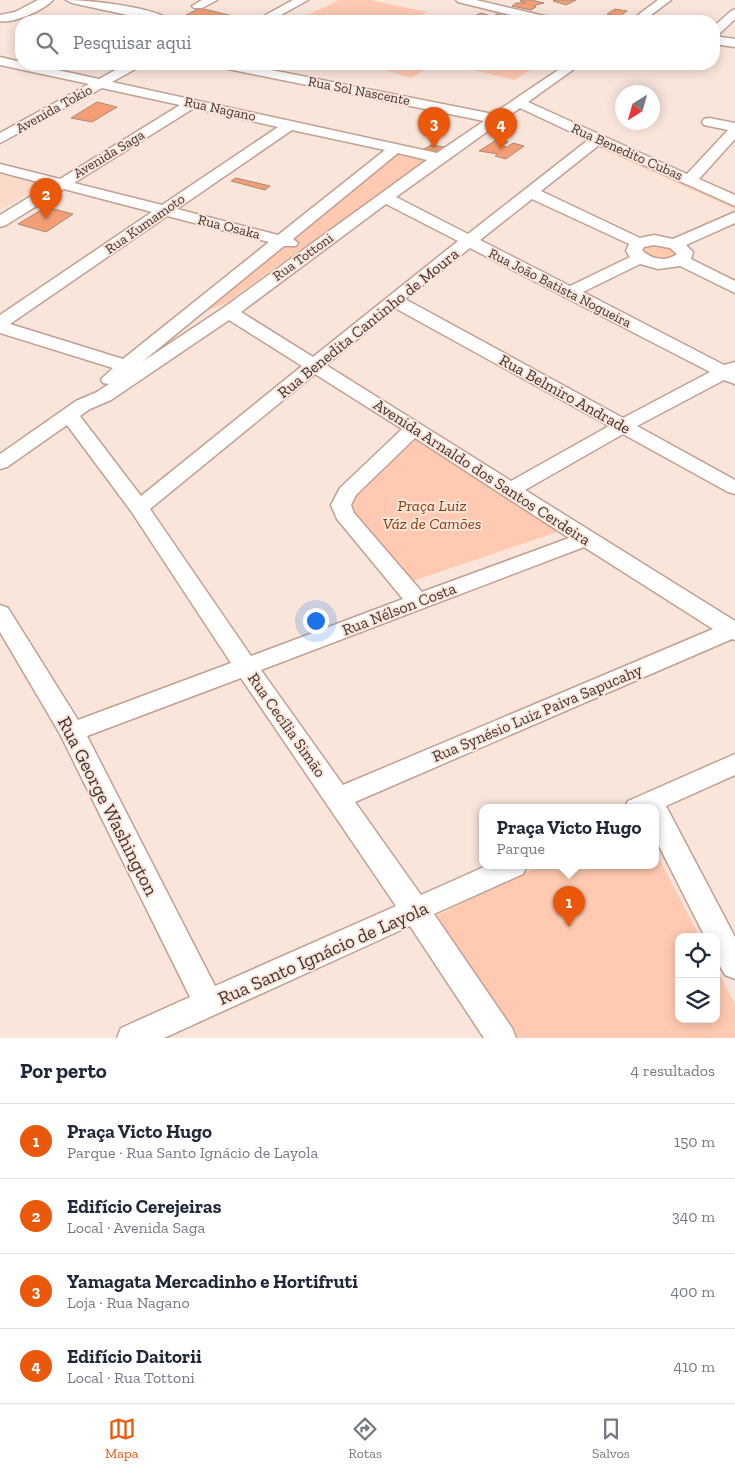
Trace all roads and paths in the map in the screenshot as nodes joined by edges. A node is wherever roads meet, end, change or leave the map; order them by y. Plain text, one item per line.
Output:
1 (47, 0) edge
2 (72, 0) edge
3 (212, 0) edge
4 (302, 0) edge
5 (462, 0) edge
6 (665, 0) edge
7 (198, 6) dead end
8 (735, 13) edge
9 (18, 15) edge
10 (149, 15) edge
11 (272, 15) edge
12 (524, 15) edge
13 (644, 15) edge
14 (15, 16) edge
15 (2, 18) edge
16 (15, 21) edge
17 (720, 27) edge
18 (720, 41) edge
19 (735, 43) edge
20 (7, 63) edge
21 (40, 70) edge
22 (124, 70) edge
23 (253, 70) edge
24 (566, 70) edge
25 (0, 71) edge
26 (100, 83) junction
27 (193, 103) junction
28 (519, 103) junction
29 (496, 119) junction
30 (709, 122) dead end
31 (290, 125) junction
32 (735, 127) edge
33 (735, 131) edge
34 (0, 139) edge
35 (598, 139) junction
36 (395, 149) junction
37 (583, 151) junction
38 (628, 152) junction
39 (614, 157) junction
40 (439, 158) junction
41 (0, 168) edge
42 (690, 180) junction
43 (59, 185) junction
44 (530, 192) junction
45 (386, 197) junction
46 (735, 201) edge
47 (164, 210) junction
48 (735, 215) edge
49 (0, 222) edge
50 (280, 240) junction
51 (469, 241) junction
52 (675, 244) junction
53 (312, 250) junction
54 (640, 251) junction
55 (681, 260) junction
56 (735, 288) edge
57 (570, 292) junction
58 (394, 300) junction
59 (229, 312) junction
60 (0, 325) edge
61 (175, 326) junction
62 (126, 365) junction
63 (315, 365) junction
64 (143, 371) junction
65 (732, 373) edge
66 (76, 410) junction
67 (623, 426) junction
68 (414, 428) junction
69 (0, 463) edge
70 (735, 488) edge
71 (511, 490) junction
72 (139, 508) junction
73 (586, 539) junction
74 (417, 601) junction
75 (1, 619) edge
76 (734, 630) edge
77 (246, 667) junction
78 (72, 732) junction
79 (735, 764) edge
80 (339, 798) junction
81 (655, 804) edge
82 (659, 825) edge
83 (507, 869) edge
84 (416, 911) junction
85 (735, 966) edge
86 (210, 1004) junction
87 (132, 1038) edge
88 (501, 1038) edge

1 - 9 street
2 - 10 street
3 - 7 street
4 - 11 street
5 - 12 street
6 - 13 street
8 - 17 street
14 - 15 street
15 - 16 street
18 - 19 street
20 - 25 street
21 - 26 street, Rua Nagano
22 - 26 street, Avenida Tokio
23 - 29 street, Rua Sol Nascente
24 - 28 street, Rua Tottoni
26 - 27 street, Rua Nagano
26 - 34 street, Avenida Tokio
27 - 31 street, Rua Nagano
27 - 43 street, Avenida Saga
28 - 29 street, Rua Tottoni
28 - 35 street, Rua Benedito Cubas
29 - 40 street, Rua Tottoni
30 - 32 street
31 - 36 street, Rua Nagano
31 - 47 street, Rua Kumamoto
33 - 42 street
35 - 37 street, Rua Benedita Cantinho de Moura
35 - 38 street, Rua Benedito Cubas
36 - 40 street, Rua Nagano
36 - 50 street, Rua Tottoni
37 - 39 street
37 - 44 street, Rua Benedita Cantinho de Moura
38 - 39 street
38 - 42 street, Rua Benedito Cubas
39 - 48 street
40 - 45 street, Rua Tottoni
41 - 43 street, Rua Osaka
42 - 46 street, Rua Benedito Cubas
43 - 47 street, Rua Osaka
43 - 49 street, Avenida Saga
44 - 51 street, Rua Benedita Cantinho de Moura
44 - 54 street
45 - 51 street, Rua João Batista Nogueira
45 - 53 street, Rua Tottoni
47 - 50 street, Rua Osaka
47 - 60 street, Rua Kumamoto
48 - 52 street
50 - 53 street, Rua Osaka
50 - 61 street, Rua Tottoni
51 - 57 street, Rua João Batista Nogueira
51 - 58 street, Rua Benedita Cantinho de Moura
52 - 54 street
52 - 55 street
53 - 59 street, Rua Tottoni
54 - 55 street
54 - 57 street
55 - 56 street
57 - 65 street, Rua João Batista Nogueira
58 - 63 street, Rua Benedita Cantinho de Moura
58 - 67 street, Rua Belmiro Andrade
59 - 61 street
59 - 63 street, Avenida Arnaldo dos Santos Cerdeira
59 - 64 street, Rua Tottoni
60 - 62 street
61 - 62 street, Rua Tottoni
62 - 64 street
62 - 66 street, Rua Tottoni
63 - 68 street, Avenida Arnaldo dos Santos Cerdeira
63 - 72 street, Rua Benedita Cantinho de Moura
64 - 66 street, Rua Tottoni
65 - 67 street
66 - 69 street, Rua Tottoni
66 - 72 street, Rua Cecília Simão
67 - 70 street, Rua Belmiro Andrade
67 - 71 street
68 - 71 street, Avenida Arnaldo dos Santos Cerdeira
68 - 74 street
71 - 73 street, Avenida Arnaldo dos Santos Cerdeira
72 - 77 street, Rua Cecília Simão
73 - 74 street, Rua Nélson Costa
73 - 76 street, Avenida Arnaldo dos Santos Cerdeira
74 - 77 street, Rua Nélson Costa
75 - 78 street, Rua George Washington
76 - 80 street, Rua Synésio Luiz Paiva Sapucahy
77 - 78 street, Rua Nélson Costa
77 - 80 street, Rua Cecília Simão
78 - 86 street, Rua George Washington
79 - 81 street
80 - 84 street, Rua Cecília Simão
82 - 85 street
83 - 84 street, Rua Santo Ignácio de Layola
84 - 86 street, Rua Santo Ignácio de Layola
84 - 88 street, Rua Cecília Simão
86 - 87 street, Rua Santo Ignácio de Layola

